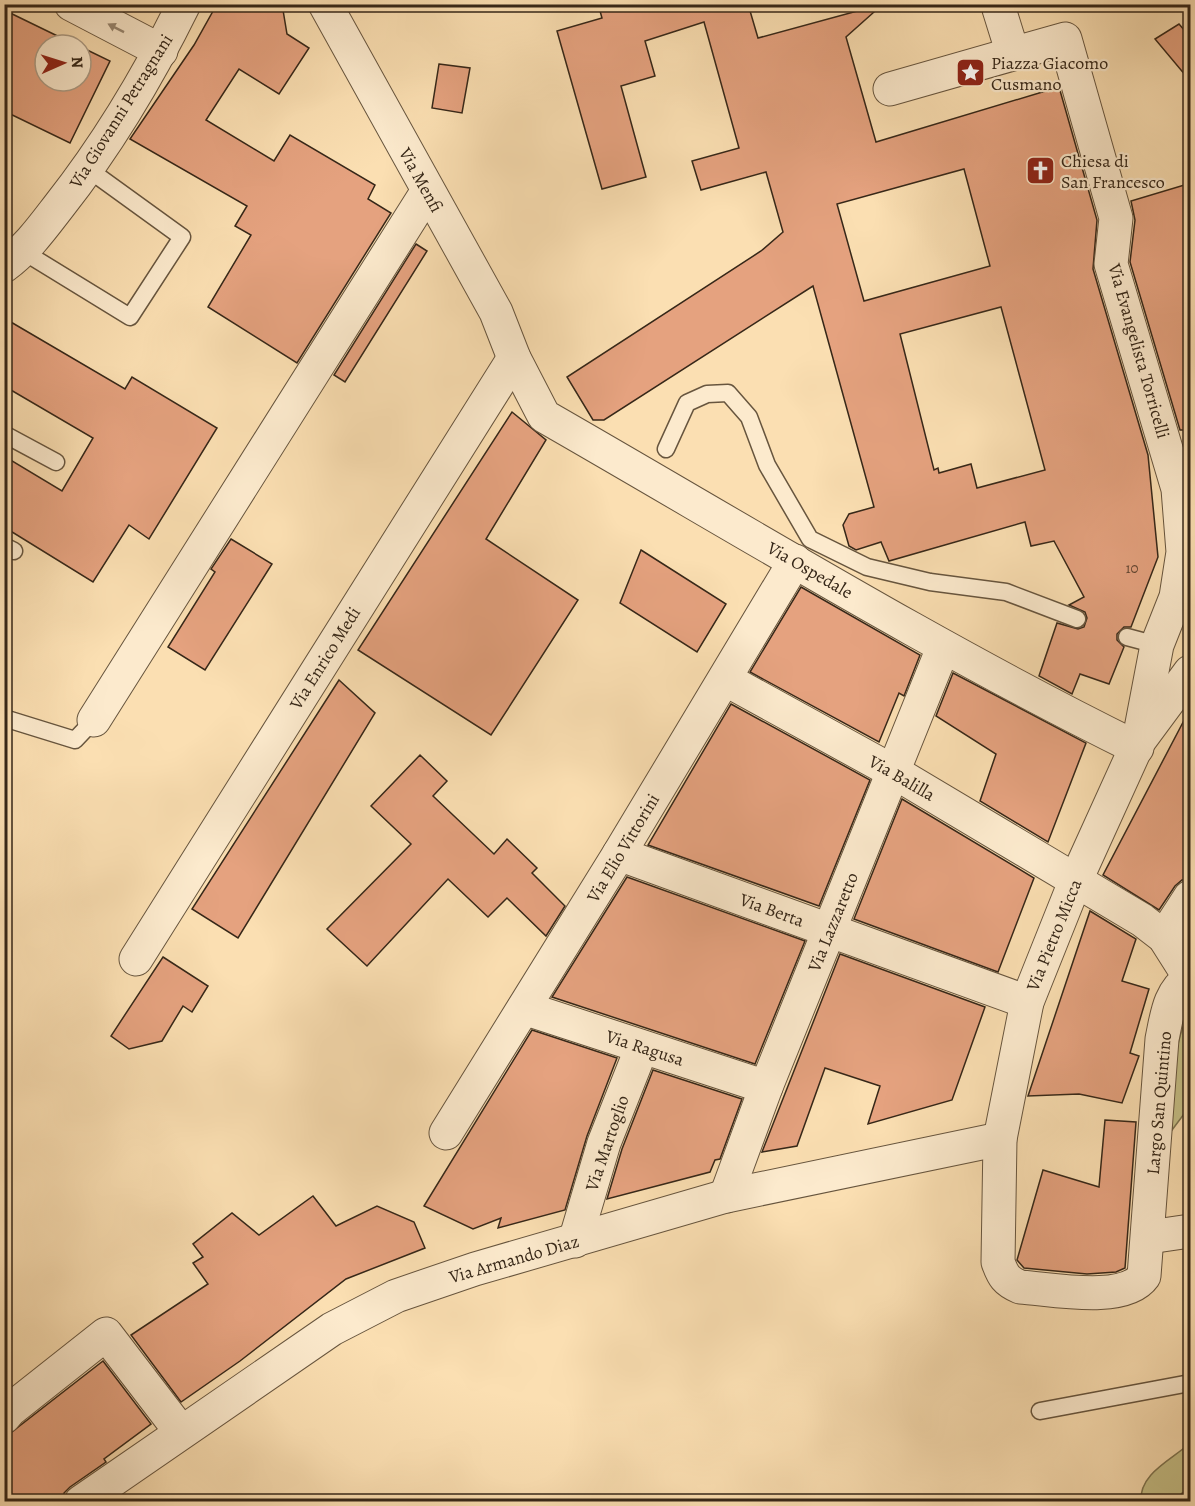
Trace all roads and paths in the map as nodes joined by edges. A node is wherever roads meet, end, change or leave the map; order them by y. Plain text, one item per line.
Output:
1 (71, 4) edge
2 (184, 4) edge
3 (325, 4) edge
4 (999, 9) dead end
5 (161, 51) junction
6 (1013, 54) junction
7 (890, 89) dead end
8 (88, 169) junction
9 (427, 192) junction
10 (11, 254) edge
11 (514, 358) junction
12 (4, 434) edge
13 (666, 449) dead end
14 (56, 462) dead end
15 (1187, 545) edge
16 (803, 550) junction
17 (1183, 602) edge
18 (1077, 619) dead end
19 (943, 648) junction
20 (1191, 672) edge
21 (725, 679) junction
22 (4, 718) edge
23 (94, 720) joint
24 (1138, 745) junction
25 (894, 772) junction
26 (619, 854) junction
27 (1075, 882) junction
28 (1191, 897) edge
29 (830, 930) junction
30 (1164, 937) junction
31 (136, 959) dead end
32 (1190, 978) edge
33 (1028, 1002) junction
34 (524, 1008) junction
35 (642, 1047) junction
36 (766, 1087) junction
37 (446, 1133) dead end
38 (1000, 1139) junction
39 (726, 1196) junction
40 (1191, 1231) edge
41 (1149, 1237) junction
42 (575, 1241) junction
43 (1191, 1383) edge
44 (1040, 1412) dead end
45 (4, 1418) edge
46 (182, 1432) junction
47 (81, 1502) edge

5 -> 1 street
2 - 5 street, Via Giovanni Petragnani
3 - 9 street, Via Menfi
4 - 6 street
5 - 8 street, Via Giovanni Petragnani
6 - 7 street
6 - 15 street, Via Evangelista Torricelli
8 - 10 street, Via Giovanni Petragnani
8 - 10 lane
9 - 11 street, Via Menfi
9 - 23 street
11 - 16 street, Via Ospedale
11 - 31 street, Via Enrico Medi
12 - 14 lane
13 - 16 lane
15 - 17 street, Via Pietro Micca
16 - 18 lane
16 - 19 street, Via Ospedale
16 - 21 street, Via Elio Vittorini
17 - 24 street, Via Pietro Micca
19 - 24 street, Via Ospedale
19 - 25 street, Via Lazzaretto
20 - 24 street, Via Pietro Micca
21 - 25 street, Via Balilla
21 - 26 street, Via Elio Vittorini
22 - 23 lane
24 - 27 street, Via Pietro Micca
25 - 27 street, Via Balilla
25 - 29 street, Via Lazzaretto
26 - 29 street, Via Berta
26 - 34 street, Via Elio Vittorini
27 - 30 street, Via Balilla
27 - 33 street, Via Pietro Micca
28 - 30 street
29 - 33 street, Via Berta
29 - 36 street, Via Lazzaretto
30 - 32 street
32 - 41 street, Largo San Quintino
33 - 38 street, Via Pietro Micca
34 - 35 street, Via Ragusa
34 - 37 street, Via Elio Vittorini
35 - 36 street, Via Ragusa
35 - 42 street, Via Martoglio
36 - 39 street, Via Lazzaretto
38 - 39 street, Via Armando Diaz
38 - 41 street, Largo San Quintino
39 - 42 street, Via Armando Diaz
40 - 41 street
42 - 46 street, Via Armando Diaz
43 - 44 lane
45 - 46 street
46 - 47 street, Via Armando Diaz

